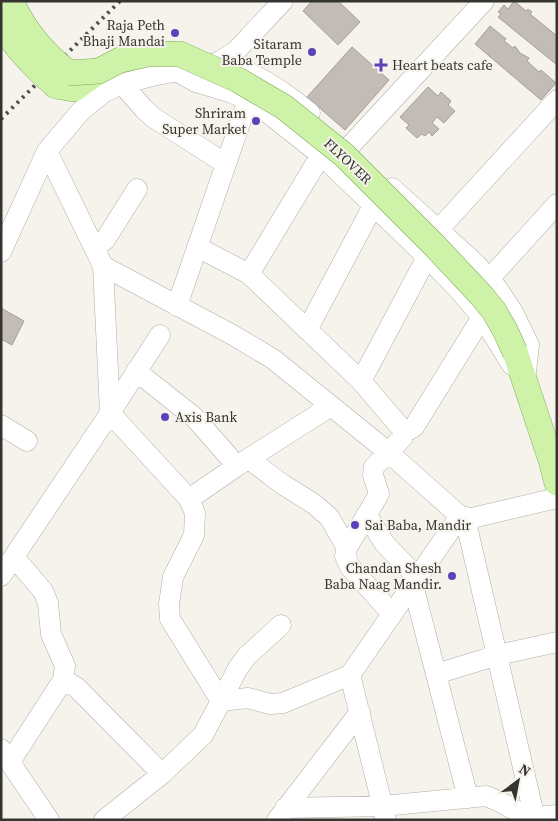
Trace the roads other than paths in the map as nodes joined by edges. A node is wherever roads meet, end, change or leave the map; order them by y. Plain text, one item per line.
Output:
1 (11, 1) edge
2 (283, 1) edge
3 (484, 1) edge
4 (1, 23) edge
5 (222, 60) junction
6 (99, 71) junction
7 (178, 72) junction
8 (122, 84) junction
9 (248, 100) junction
10 (557, 100) edge
11 (349, 147) junction
12 (47, 151) junction
13 (322, 155) junction
14 (226, 164) junction
15 (137, 188) dead end
16 (557, 204) edge
17 (373, 206) junction
18 (439, 229) junction
19 (197, 247) junction
20 (1, 252) edge
21 (98, 257) junction
22 (427, 257) junction
23 (249, 274) junction
24 (489, 279) junction
25 (177, 306) junction
26 (482, 317) junction
27 (307, 330) junction
28 (160, 335) dead end
29 (136, 371) junction
30 (525, 380) junction
31 (361, 381) junction
32 (331, 406) junction
33 (110, 413) junction
34 (1, 425) edge
35 (403, 433) junction
36 (27, 440) dead end
37 (388, 452) junction
38 (243, 463) junction
39 (555, 466) edge
40 (557, 498) edge
41 (190, 500) junction
42 (367, 515) junction
43 (462, 517) junction
44 (347, 548) junction
45 (14, 557) junction
46 (1, 576) edge
47 (415, 581) junction
48 (392, 614) junction
49 (281, 625) dead end
50 (557, 642) edge
51 (498, 656) junction
52 (436, 674) junction
53 (350, 675) junction
54 (63, 680) junction
55 (221, 701) junction
56 (360, 712) junction
57 (6, 755) edge
58 (162, 774) junction
59 (468, 798) junction
60 (385, 813) edge
61 (281, 814) edge
62 (557, 815) edge
63 (535, 819) edge
64 (50, 820) edge
65 (104, 820) edge

1 - 6 main road, FLYOVER, bridge
2 - 5 street
3 - 11 street
4 - 6 main road, FLYOVER, bridge
5 - 7 street
5 - 11 street
6 - 30 main road, FLYOVER, bridge
7 - 8 street
7 - 9 street
8 - 12 street
8 - 14 street
9 - 13 street
9 - 14 street
10 - 18 street
11 - 18 street
12 - 20 street
12 - 21 street
13 - 17 street
13 - 23 street
14 - 19 street
15 - 21 street
16 - 24 street
17 - 22 street
17 - 27 street
18 - 24 street
19 - 23 street
19 - 25 street
21 - 25 street
21 - 33 street
22 - 26 street
22 - 31 street
23 - 27 street
24 - 30 street
25 - 32 street
26 - 30 street
26 - 35 street
27 - 31 street
28 - 29 street
29 - 33 street
29 - 38 street
30 - 39 main road, FLYOVER
31 - 35 street
32 - 37 street
32 - 38 street
33 - 41 street
33 - 45 street
34 - 36 street
35 - 37 street
37 - 42 street
37 - 43 street
38 - 41 street
38 - 44 street
40 - 43 street
41 - 55 street
42 - 44 street
42 - 47 street
43 - 47 street
43 - 51 street
44 - 48 street
45 - 46 street
45 - 54 street
47 - 48 street
47 - 52 street
48 - 53 street
49 - 55 street
50 - 51 street
51 - 52 street
51 - 63 street
52 - 59 street
53 - 55 street
53 - 56 street
54 - 57 street
54 - 58 street
55 - 58 street
56 - 60 street
56 - 61 street
57 - 64 street
58 - 65 street
59 - 60 street
59 - 63 street
60 - 61 street
62 - 63 street

